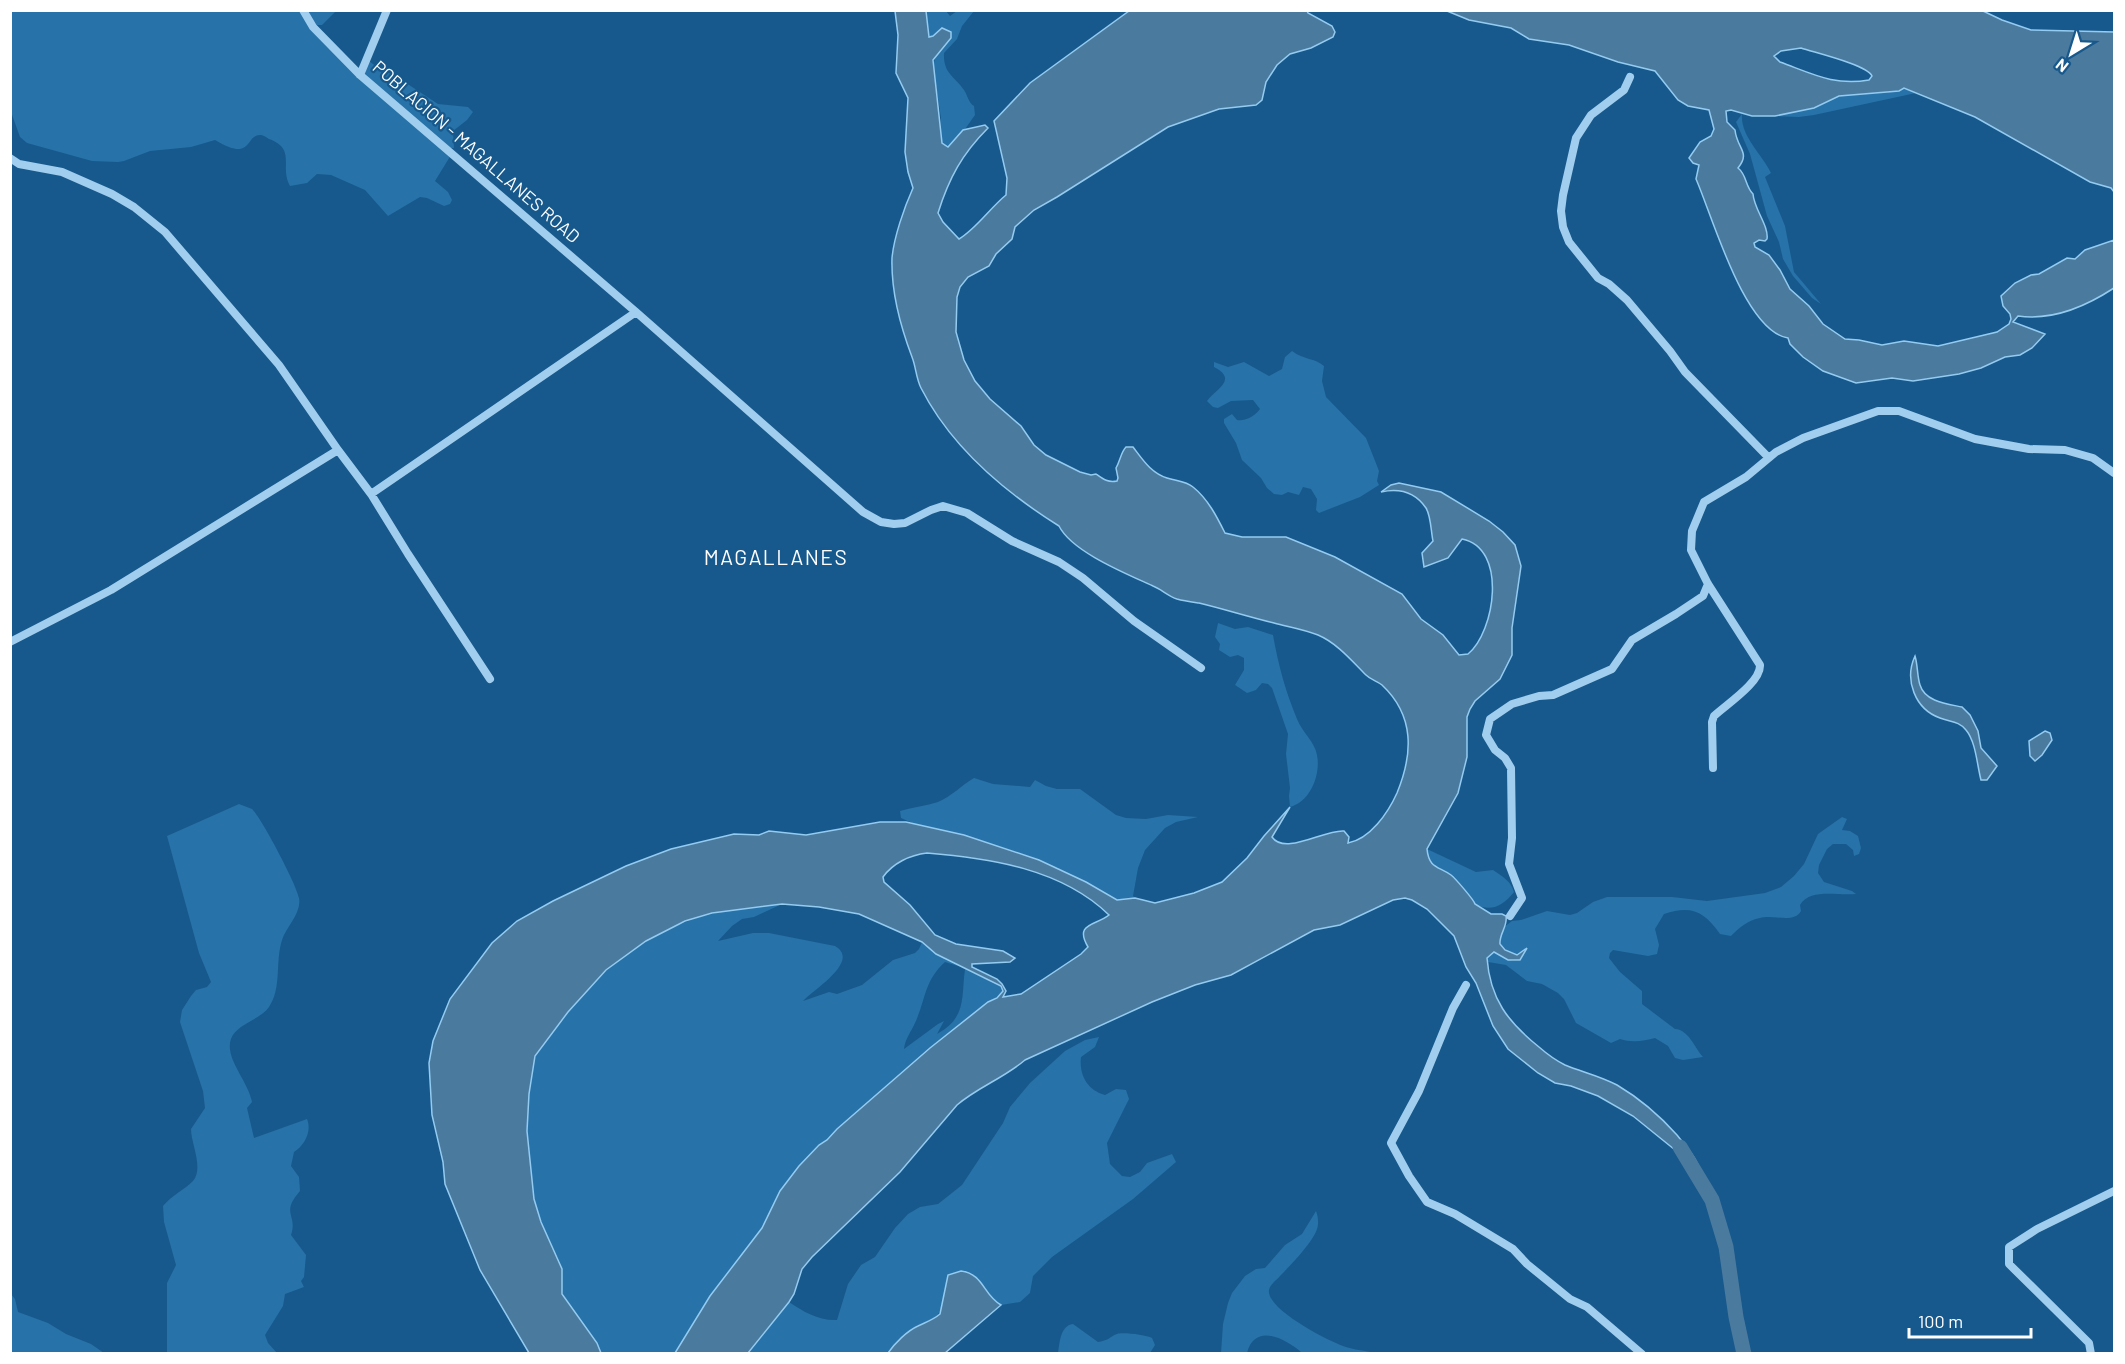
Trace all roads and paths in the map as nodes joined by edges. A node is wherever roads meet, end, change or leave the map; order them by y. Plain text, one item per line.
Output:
1 (303, 10) edge
2 (387, 10) edge
3 (360, 75) junction
4 (1630, 77) dead end
5 (10, 158) edge
6 (636, 312) junction
7 (338, 450) junction
8 (1769, 458) junction
9 (2115, 472) edge
10 (371, 494) junction
11 (1708, 584) junction
12 (10, 642) edge
13 (1201, 668) dead end
14 (490, 679) dead end
15 (1713, 768) dead end
16 (1510, 916) dead end
17 (1466, 984) dead end
18 (2115, 1191) edge
19 (1642, 1353) edge
20 (2091, 1353) edge

1 - 3 street, POBLACION - MAGALLANES ROAD
2 - 3 street
3 - 6 street, POBLACION - MAGALLANES ROAD
4 - 8 street
5 - 7 street
6 - 10 street
6 - 13 street, POBLACION - MAGALLANES ROAD
7 - 10 street
7 - 12 street
8 - 9 street
8 - 11 street
10 - 14 street
11 - 15 street
11 - 16 street
17 - 19 street
18 - 20 street

